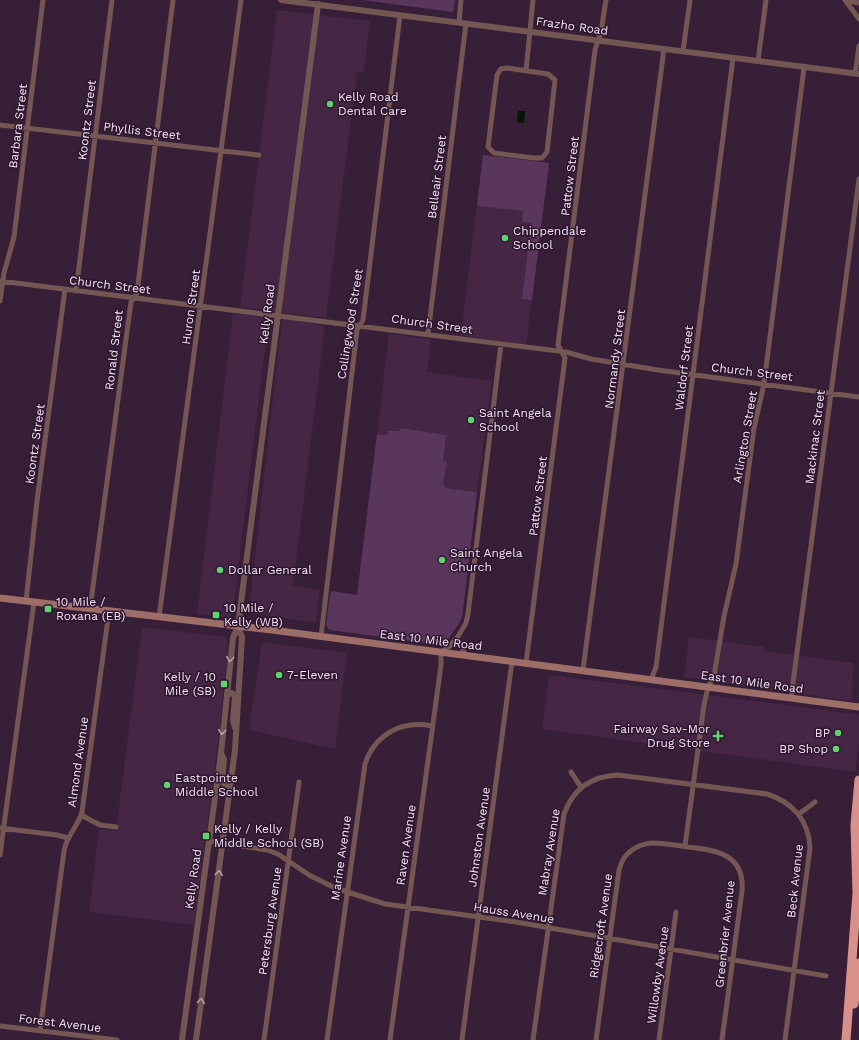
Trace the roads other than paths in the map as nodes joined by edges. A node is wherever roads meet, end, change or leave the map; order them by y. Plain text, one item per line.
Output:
1 (43, 0) edge
2 (112, 0) edge
3 (173, 0) edge
4 (241, 0) edge
5 (281, 0) edge
6 (461, 0) edge
7 (533, 0) edge
8 (606, 0) edge
9 (690, 0) edge
10 (766, 0) edge
11 (845, 0) edge
12 (859, 3) edge
13 (318, 4) junction
14 (400, 15) junction
15 (859, 19) edge
16 (458, 22) junction
17 (466, 23) junction
18 (531, 32) junction
19 (599, 41) junction
20 (859, 46) edge
21 (664, 49) junction
22 (683, 52) junction
23 (733, 58) junction
24 (758, 61) junction
25 (804, 68) junction
26 (526, 71) junction
27 (857, 74) edge
28 (0, 125) edge
29 (28, 128) junction
30 (95, 136) junction
31 (155, 143) junction
32 (221, 151) junction
33 (258, 155) dead end
34 (859, 179) edge
35 (1, 282) edge
36 (65, 289) junction
37 (76, 291) junction
38 (134, 298) junction
39 (0, 301) edge
40 (202, 306) junction
41 (277, 315) junction
42 (360, 325) junction
43 (428, 334) junction
44 (501, 344) junction
45 (562, 351) junction
46 (624, 363) junction
47 (694, 375) junction
48 (764, 384) junction
49 (831, 393) junction
50 (859, 397) edge
51 (0, 598) edge
52 (30, 602) junction
53 (90, 609) junction
54 (109, 611) junction
55 (159, 617) junction
56 (238, 626) junction
57 (321, 637) junction
58 (457, 638) junction
59 (441, 652) junction
60 (466, 656) junction
61 (512, 661) junction
62 (526, 663) junction
63 (583, 670) junction
64 (651, 680) junction
65 (708, 687) junction
66 (227, 694) junction
67 (791, 698) junction
68 (859, 707) edge
69 (432, 726) junction
70 (237, 734) junction
71 (221, 753) junction
72 (571, 772) dead end
73 (231, 780) junction
74 (859, 780) edge
75 (299, 782) dead end
76 (693, 784) junction
77 (581, 787) junction
78 (815, 802) dead end
79 (799, 814) junction
80 (81, 815) junction
81 (116, 827) dead end
82 (2, 828) edge
83 (68, 838) junction
84 (209, 841) junction
85 (223, 843) junction
86 (684, 846) junction
87 (0, 855) edge
88 (288, 861) junction
89 (347, 893) junction
90 (408, 908) junction
91 (676, 912) dead end
92 (478, 917) junction
93 (547, 928) junction
94 (609, 939) junction
95 (671, 950) junction
96 (733, 960) junction
97 (859, 963) edge
98 (795, 971) junction
99 (826, 976) dead end
100 (0, 1026) edge
101 (40, 1030) junction
102 (90, 1038) edge
103 (117, 1040) edge
104 (182, 1040) edge
105 (196, 1040) edge
106 (264, 1040) edge
107 (327, 1040) edge
108 (390, 1040) edge
109 (462, 1040) edge
110 (533, 1040) edge
111 (596, 1040) edge
112 (659, 1040) edge
113 (722, 1040) edge
114 (785, 1040) edge
115 (846, 1040) edge
116 (849, 1040) edge

1 - 29 street, Barbara Street
2 - 30 street, Koontz Street
3 - 31 street, Ronald Street
4 - 32 street, Huron Street
5 - 13 street, Frazho Road
6 - 16 street
7 - 18 street
8 - 19 street, Pattow Street
9 - 22 street
10 - 24 street
11 - 12 street
11 - 15 street
13 - 14 street, Frazho Road
13 - 41 street, Kelly Road
14 - 16 street, Frazho Road
14 - 42 street, Collingwood Street
16 - 17 street, Frazho Road
17 - 18 street, Frazho Road
17 - 43 street, Belleair Street
18 - 19 street, Frazho Road
18 - 26 street
19 - 21 street, Frazho Road
19 - 45 street, Pattow Street
20 - 27 street
21 - 22 street, Frazho Road
21 - 46 street, Normandy Street
22 - 23 street, Frazho Road
23 - 24 street, Frazho Road
23 - 47 street, Waldorf Street
24 - 25 street, Frazho Road
25 - 27 street, Frazho Road
25 - 48 street, Arlington Street
26 - 26 street
28 - 29 street, Phyllis Street
29 - 30 street, Phyllis Street
29 - 35 street, Barbara Street
30 - 31 street, Phyllis Street
30 - 37 street, Koontz Street
31 - 32 street, Phyllis Street
31 - 38 street, Ronald Street
32 - 33 street, Phyllis Street
32 - 40 street, Huron Street
34 - 49 street, Mackinac Street
35 - 36 street, Church Street
35 - 39 street, Barbara Street
36 - 37 street, Church Street
36 - 52 street, Koontz Street
37 - 38 street, Church Street
38 - 40 street, Church Street
38 - 53 street, Ronald Street
40 - 41 street, Church Street
40 - 55 street, Huron Street
41 - 42 street, Church Street
41 - 56 street, Kelly Road
42 - 43 street, Church Street
42 - 57 street, Collingwood Street
43 - 44 street, Church Street
44 - 45 street, Church Street
44 - 58 street
45 - 46 street, Church Street
45 - 62 street, Pattow Street
46 - 47 street, Church Street
46 - 63 street, Normandy Street
47 - 48 street, Church Street
47 - 64 street, Waldorf Street
48 - 49 street, Church Street
48 - 65 street, Arlington Street
49 - 50 street, Church Street
49 - 67 street, Mackinac Street
51 - 52 main road, East 10 Mile Road
52 - 53 main road, East 10 Mile Road
52 - 82 street, Koontz Street
53 - 54 main road, East 10 Mile Road
54 - 55 main road, East 10 Mile Road
54 - 80 street, Almond Avenue
55 - 56 main road, East 10 Mile Road
56 - 57 main road, East 10 Mile Road
56 -> 66 street, Kelly Road
56 - 70 street, Kelly Road
57 - 59 main road, East 10 Mile Road
58 - 59 street
58 - 60 street
59 - 60 main road, East 10 Mile Road
59 - 69 street, Raven Avenue
60 - 61 main road, East 10 Mile Road
61 - 62 main road, East 10 Mile Road
61 - 92 street, Johnston Avenue
62 - 63 main road, East 10 Mile Road
63 - 64 main road, East 10 Mile Road
64 - 65 main road, East 10 Mile Road
65 - 67 main road, East 10 Mile Road
65 - 76 street, Arlington Street
66 - 70 street
66 -> 71 street, Kelly Road
67 - 68 main road, East 10 Mile Road
69 - 89 street, Marine Avenue
69 - 90 street, Raven Avenue
70 - 73 street, Kelly Road
71 - 73 street
71 - 84 street, Kelly Road
72 - 77 street
73 - 85 street, Kelly Road
74 - 115 highway
75 - 88 street, Petersburg Avenue
76 - 77 street, Mabray Avenue
76 - 79 street, Beck Avenue
76 - 86 street
77 - 93 street, Mabray Avenue
78 - 79 street
79 - 98 street, Beck Avenue
80 - 81 street
80 - 83 street, Almond Avenue
82 - 83 street
82 - 87 street, Koontz Street
83 - 101 street, Almond Avenue
84 - 85 street, Hauss Avenue
84 - 104 street, Kelly Road
85 - 88 street, Hauss Avenue
105 -> 85 street, Kelly Road
86 - 94 street, Ridgecroft Avenue
86 - 96 street, Greenbrier Avenue
88 - 89 street, Hauss Avenue
88 - 106 street, Petersburg Avenue
89 - 90 street, Hauss Avenue
89 - 107 street, Marine Avenue
90 - 92 street, Hauss Avenue
90 - 108 street, Raven Avenue
91 - 95 street, Willowby Avenue
92 - 93 street, Hauss Avenue
92 - 109 street, Johnston Avenue
93 - 94 street, Hauss Avenue
93 - 110 street, Mabray Avenue
94 - 95 street, Hauss Avenue
94 - 111 street, Ridgecroft Avenue
95 - 96 street, Hauss Avenue
95 - 112 street, Willowby Avenue
96 - 98 street, Hauss Avenue
96 - 113 street, Greenbrier Avenue
97 - 116 highway
98 - 99 street, Hauss Avenue
98 - 114 street, Beck Avenue
100 - 101 street, Forest Avenue
101 - 102 street, Forest Avenue
102 - 103 street, Forest Avenue

